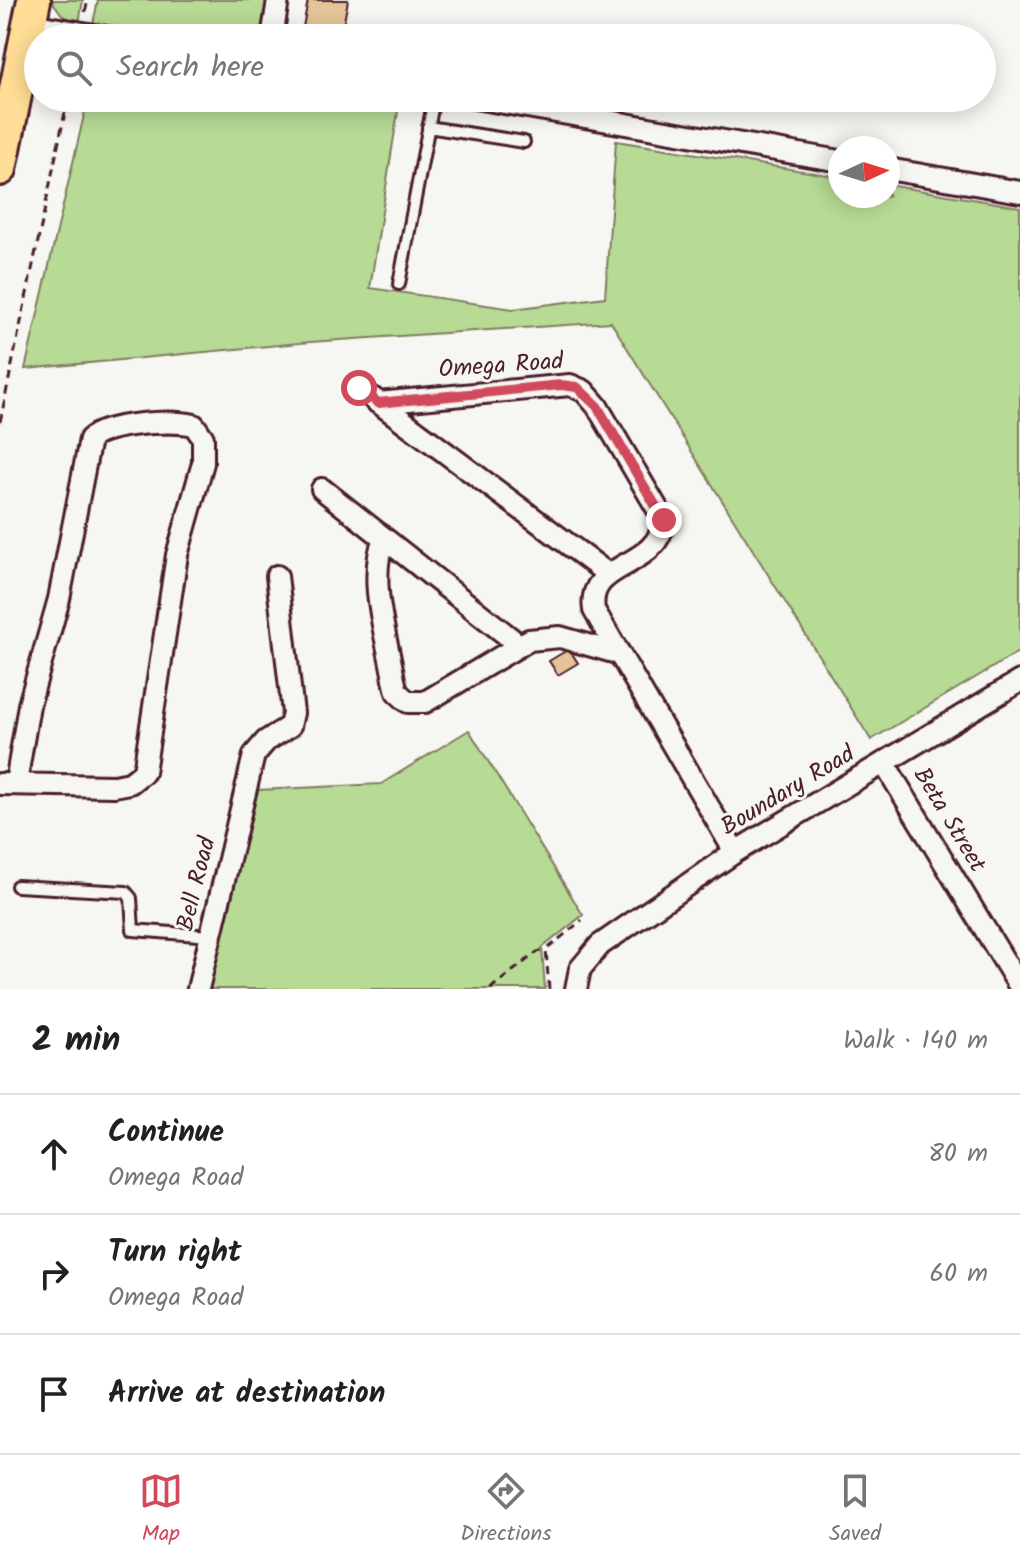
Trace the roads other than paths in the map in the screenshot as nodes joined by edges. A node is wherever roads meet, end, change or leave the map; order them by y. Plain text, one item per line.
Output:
1 (278, 0) edge
2 (32, 12) edge
3 (69, 24) edge
4 (274, 24) edge
5 (24, 51) edge
6 (431, 112) edge
7 (556, 112) edge
8 (428, 127) junction
9 (524, 142) dead end
10 (828, 159) edge
11 (0, 169) edge
12 (900, 171) edge
13 (1020, 192) edge
14 (399, 284) dead end
15 (359, 388) dead end
16 (378, 403) junction
17 (322, 489) dead end
18 (384, 538) junction
19 (608, 574) junction
20 (277, 576) dead end
21 (518, 644) junction
22 (620, 654) junction
23 (1020, 681) edge
24 (884, 763) junction
25 (8, 784) edge
26 (735, 852) junction
27 (17, 886) dead end
28 (211, 936) junction
29 (1020, 987) edge
30 (198, 989) edge
31 (576, 989) edge

1 - 4 street
2 - 3 street
5 - 11 main road
6 - 8 lane
7 - 10 street
8 - 9 lane
8 - 14 lane
12 - 13 street
15 - 16 street
16 - 19 street
16 - 19 street, Omega Road
17 - 18 street
18 - 21 street
18 - 21 street
19 - 22 street
20 - 28 street, Bell Road
21 - 22 street
22 - 26 street
23 - 24 street, Boundary Road
24 - 26 street, Boundary Road
24 - 29 street, Beta Street
25 - 25 street
26 - 31 street, Boundary Road
27 - 28 lane
28 - 30 street, Bell Road

